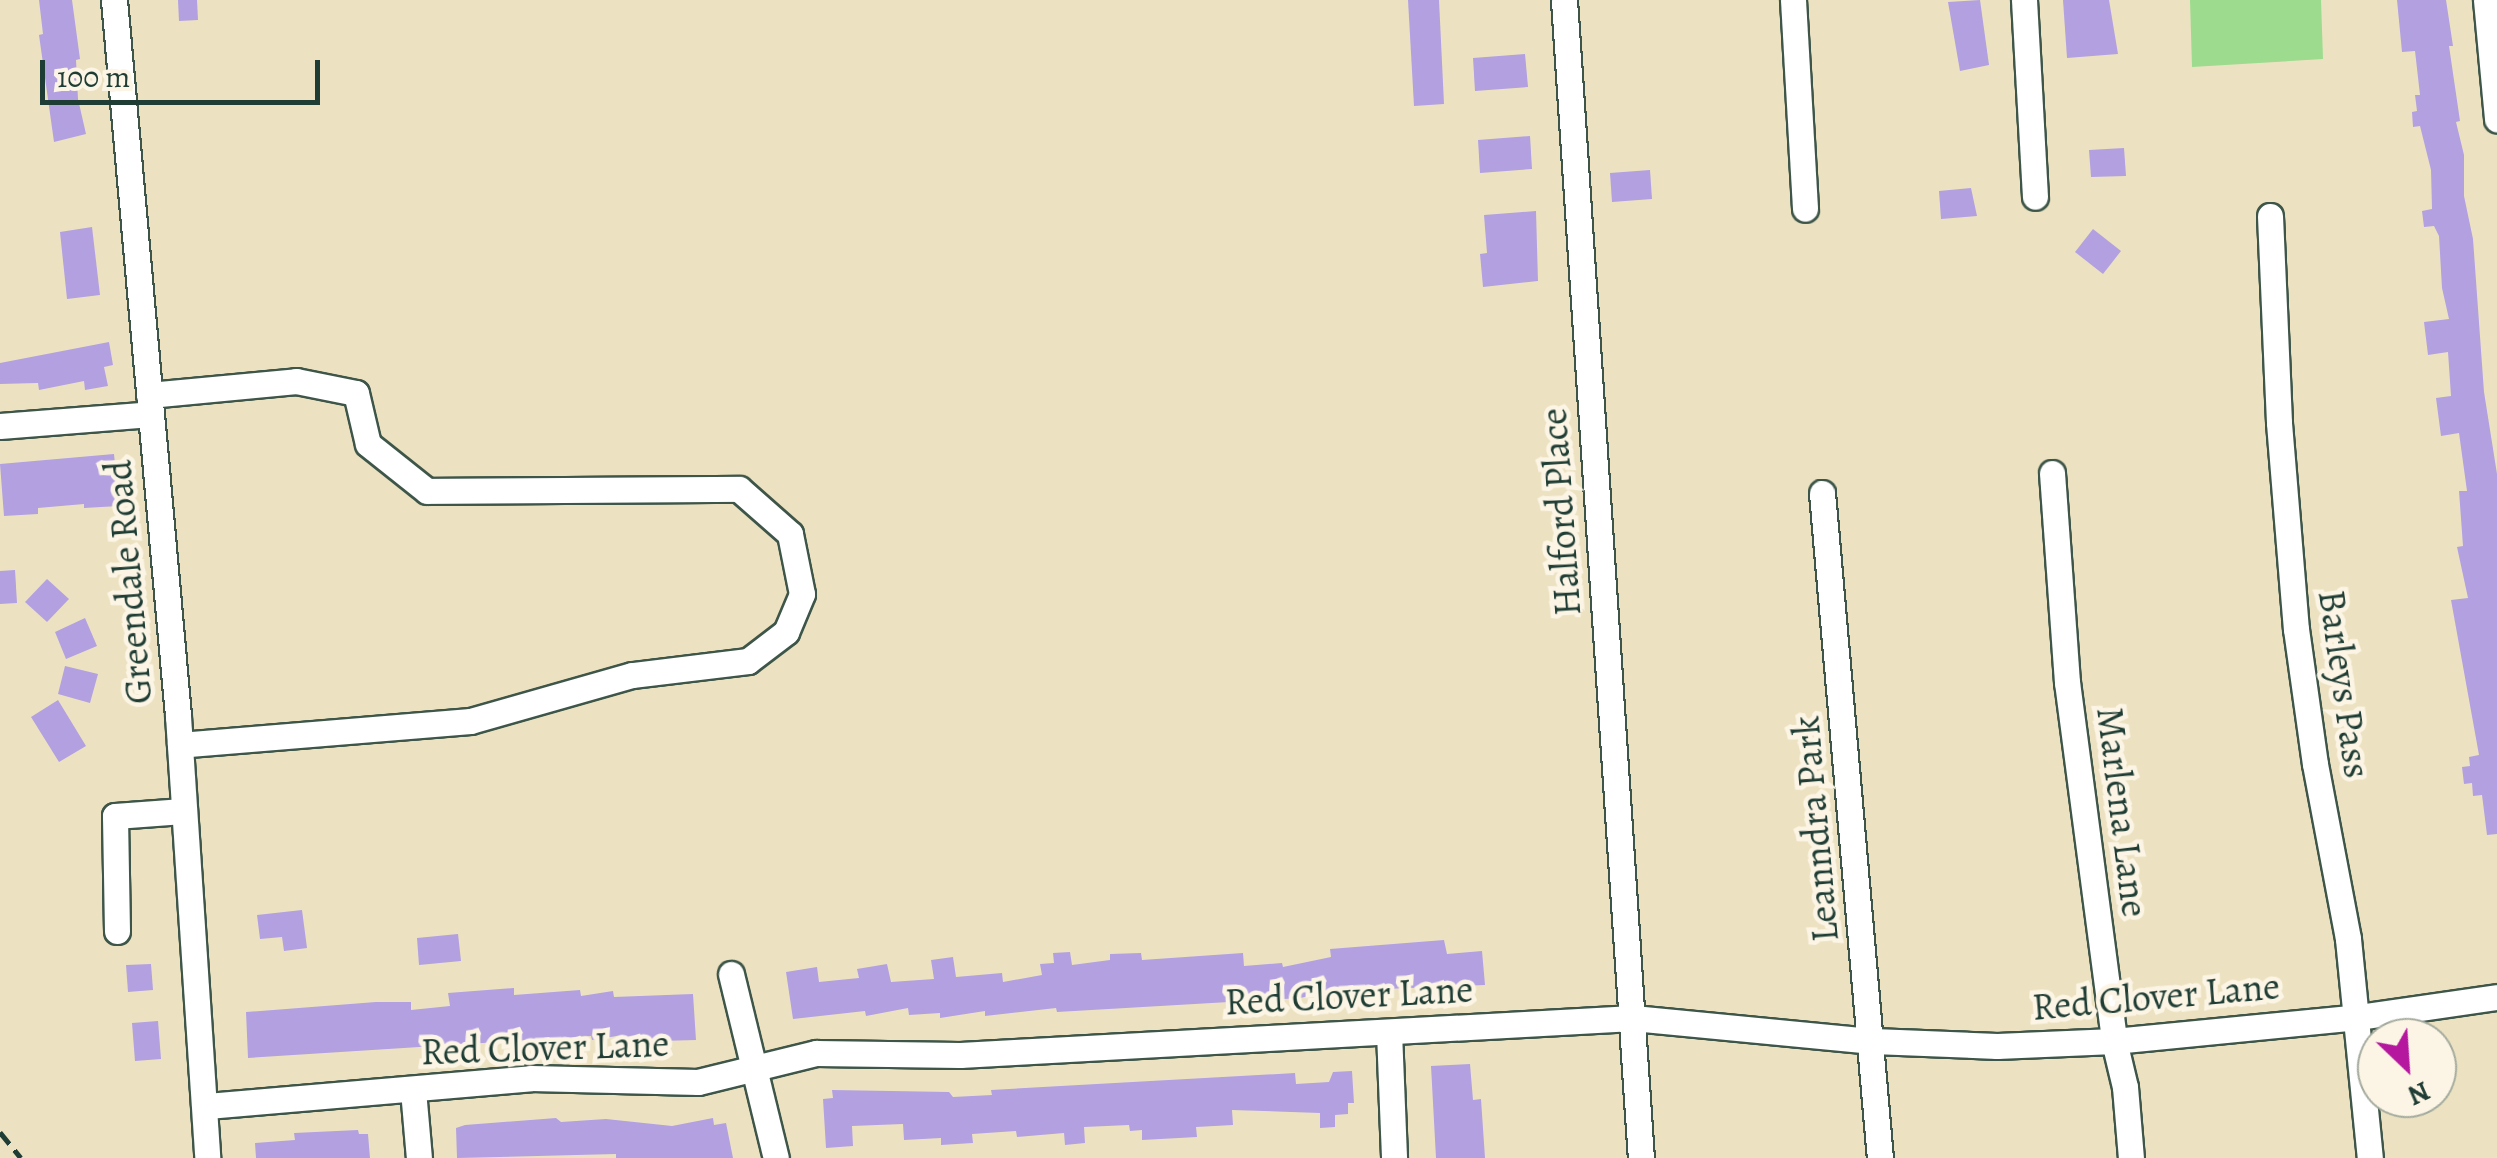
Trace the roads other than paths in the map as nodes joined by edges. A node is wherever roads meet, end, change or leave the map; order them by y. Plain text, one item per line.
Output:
1 (114, 0) edge
2 (1564, 0) edge
3 (1792, 0) edge
4 (2024, 0) edge
5 (2486, 0) edge
6 (2497, 119) edge
7 (2035, 197) dead end
8 (1805, 209) dead end
9 (2270, 216) dead end
10 (150, 404) junction
11 (0, 426) edge
12 (2052, 473) dead end
13 (1822, 493) dead end
14 (180, 744) junction
15 (183, 811) junction
16 (117, 931) dead end
17 (731, 974) dead end
18 (2497, 997) edge
19 (2358, 1017) junction
20 (1633, 1018) junction
21 (1389, 1032) junction
22 (1873, 1041) junction
23 (2114, 1041) junction
24 (755, 1070) junction
25 (413, 1090) junction
26 (207, 1106) junction
27 (207, 1158) edge
28 (419, 1158) edge
29 (776, 1158) edge
30 (1394, 1158) edge
31 (1641, 1158) edge
32 (1880, 1158) edge
33 (2131, 1158) edge
34 (2370, 1158) edge

1 - 10 street, Greendale Road
2 - 20 street, Halford Place
3 - 8 street
4 - 7 street
5 - 6 street
9 - 19 street, Barleys Pass
10 - 11 street
10 - 14 street, Greendale Road
10 - 14 street
12 - 23 street, Marlena Lane
13 - 22 street, Leanndra Park
14 - 15 street, Greendale Road
15 - 16 street
15 - 26 street, Greendale Road
17 - 24 street
18 - 19 street, Red Clover Lane
19 - 23 street, Red Clover Lane
19 - 34 street, Barleys Pass
20 - 21 street, Red Clover Lane
20 - 22 street, Red Clover Lane
20 - 31 street, Halford Place
21 - 24 street, Red Clover Lane
21 - 30 street
22 - 23 street, Red Clover Lane
22 - 32 street, Leanndra Park
23 - 33 street, Marlena Lane
24 - 25 street, Red Clover Lane
24 - 29 street
25 - 26 street, Red Clover Lane
25 - 28 street
26 - 27 street, Greendale Road

